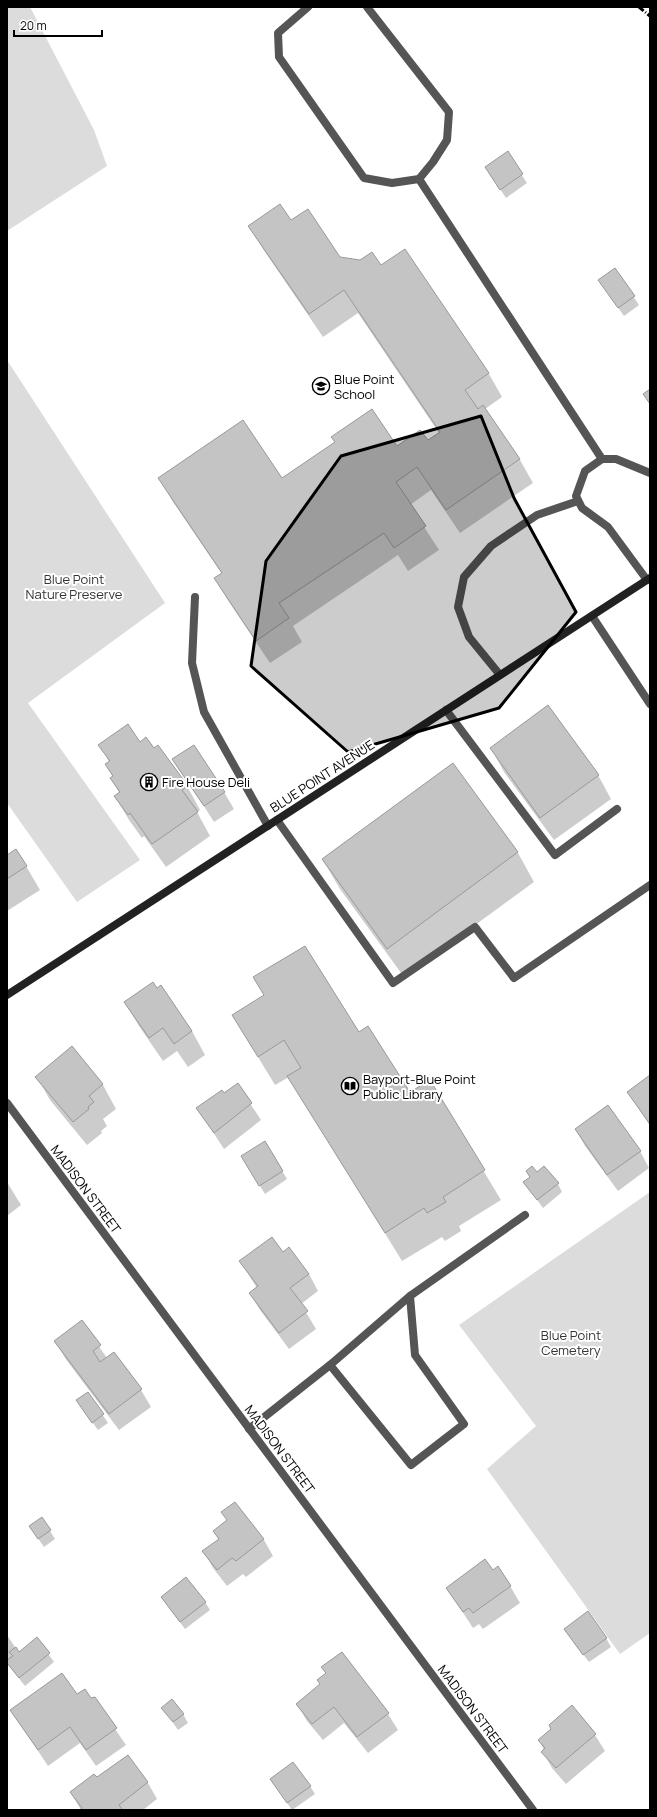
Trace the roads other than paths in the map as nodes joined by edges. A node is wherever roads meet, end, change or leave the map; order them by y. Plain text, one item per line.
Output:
1 (308, 7) edge
2 (367, 7) edge
3 (419, 179) junction
4 (602, 459) junction
5 (650, 474) edge
6 (578, 501) junction
7 (648, 579) edge
8 (195, 598) dead end
9 (592, 616) junction
10 (500, 675) junction
11 (650, 704) edge
12 (446, 710) junction
13 (617, 809) dead end
14 (277, 820) junction
15 (268, 826) junction
16 (650, 885) edge
17 (7, 995) edge
18 (7, 1103) edge
19 (525, 1215) dead end
20 (410, 1296) junction
21 (330, 1365) junction
22 (249, 1429) junction
23 (533, 1810) edge

1 - 3 street
2 - 3 street
3 - 4 street
4 - 5 street
4 - 6 street
6 - 7 street
6 - 10 street
7 - 9 street, BLUE POINT AVENUE
8 - 15 street
9 - 10 street, BLUE POINT AVENUE
9 - 11 street
10 - 12 street, BLUE POINT AVENUE
12 - 13 street
12 - 14 street, BLUE POINT AVENUE
14 - 15 street, BLUE POINT AVENUE
14 - 16 street
15 - 17 street, BLUE POINT AVENUE
18 - 22 street, MADISON STREET
19 - 20 street
20 - 21 street
20 - 21 street
21 - 22 street
22 - 23 street, MADISON STREET

